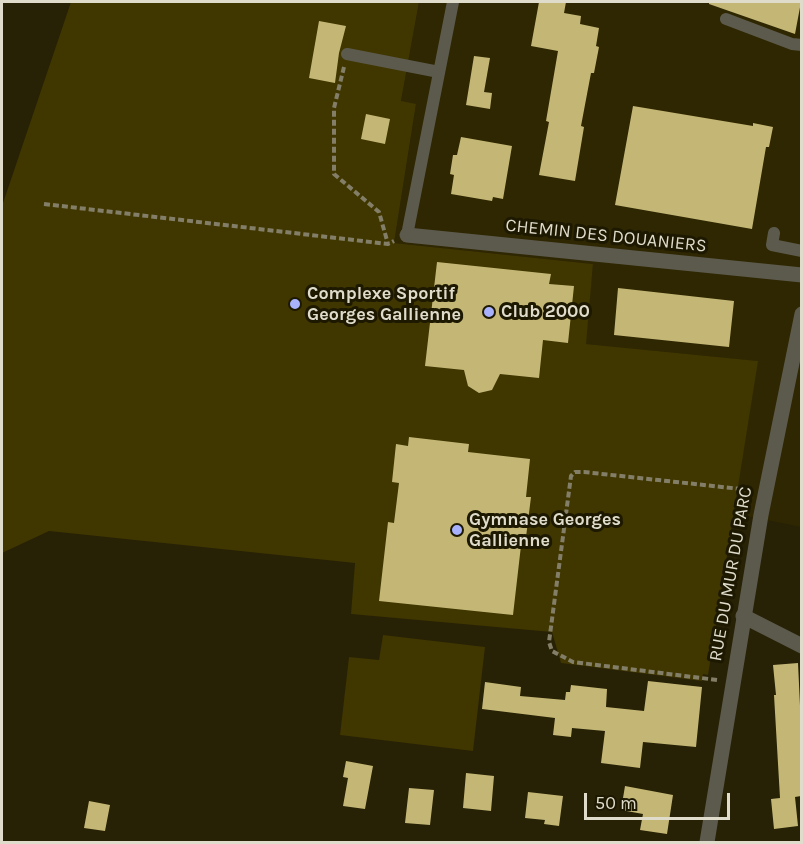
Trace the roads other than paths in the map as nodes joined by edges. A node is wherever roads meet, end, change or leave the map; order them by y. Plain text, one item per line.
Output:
1 (453, 2) edge
2 (726, 20) dead end
3 (801, 45) edge
4 (347, 54) road end
5 (439, 72) junction
6 (774, 233) dead end
7 (407, 235) joint
8 (801, 251) edge
9 (801, 275) edge
10 (801, 314) edge
11 (743, 616) junction
12 (801, 645) edge
13 (707, 843) edge

1 - 5 lane
2 - 3 lane
4 - 5 lane
5 - 7 lane
6 - 8 lane
7 - 9 street, CHEMIN DES DOUANIERS
10 - 11 street, RUE DU MUR DU PARC
11 - 12 street
11 - 13 street, RUE DU MUR DU PARC

